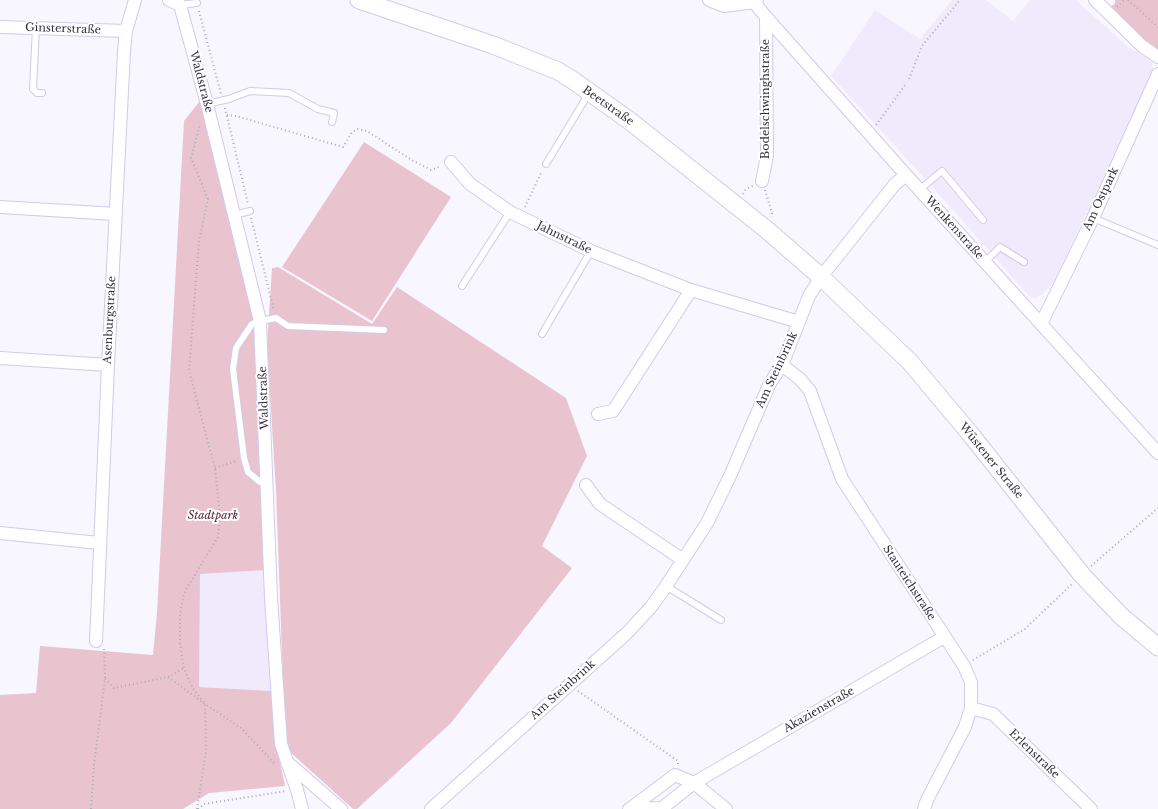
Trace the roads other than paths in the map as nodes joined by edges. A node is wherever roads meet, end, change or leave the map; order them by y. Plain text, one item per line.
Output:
1 (135, 0) edge
2 (359, 0) edge
3 (709, 0) edge
4 (1095, 0) edge
5 (754, 1) edge
6 (174, 3) edge
7 (197, 3) road end
8 (766, 17) junction
9 (0, 27) edge
10 (36, 28) junction
11 (126, 31) junction
12 (1158, 57) edge
13 (1158, 74) edge
14 (589, 92) junction
15 (42, 93) dead end
16 (207, 104) junction
17 (332, 122) dead end
18 (451, 162) road end
19 (546, 164) road end
20 (906, 175) junction
21 (762, 181) road end
22 (920, 190) junction
23 (0, 207) edge
24 (250, 212) road end
25 (116, 214) junction
26 (515, 214) junction
27 (234, 215) junction
28 (1093, 218) junction
29 (983, 220) dead end
30 (1158, 245) edge
31 (591, 251) junction
32 (985, 262) junction
33 (1024, 262) dead end
34 (820, 277) junction
35 (462, 286) dead end
36 (691, 290) junction
37 (260, 321) junction
38 (799, 322) junction
39 (1042, 324) junction
40 (384, 330) dead end
41 (542, 334) dead end
42 (0, 358) edge
43 (108, 365) junction
44 (782, 365) junction
45 (598, 414) dead end
46 (1158, 453) edge
47 (267, 481) junction
48 (586, 485) dead end
49 (0, 533) edge
50 (100, 542) junction
51 (683, 560) junction
52 (666, 586) junction
53 (721, 620) dead end
54 (944, 637) junction
55 (96, 641) road end
56 (1158, 648) edge
57 (971, 708) junction
58 (287, 762) junction
59 (694, 783) junction
60 (302, 809) edge
61 (341, 809) edge
62 (431, 809) edge
63 (630, 809) edge
64 (726, 809) edge
65 (924, 809) edge
66 (1091, 809) edge

1 - 11 street, Asenburgstraße
2 - 14 main road, Beetstraße
3 - 5 street
4 - 12 street
5 - 8 street, Wenkenstraße
6 - 7 lane
6 - 16 street, Waldstraße
8 - 20 street, Wenkenstraße
8 - 21 street, Bodelschwinghstraße
9 - 10 street, Ginsterstraße
10 - 11 street, Ginsterstraße
10 - 15 lane
11 - 25 street, Asenburgstraße
13 - 28 street, Am Ostpark
14 - 19 lane
14 - 34 main road, Beetstraße
16 - 17 lane
16 - 27 street, Waldstraße
18 - 26 street, Jahnstraße
20 - 22 street, Wenkenstraße
20 - 34 street, Am Steinbrink
22 - 29 lane
22 - 32 street, Wenkenstraße
23 - 25 street
24 - 27 lane
25 - 43 street, Asenburgstraße
26 - 31 street, Jahnstraße
26 - 35 lane
27 - 37 street, Waldstraße
28 - 30 lane
28 - 39 street, Am Ostpark
31 - 36 street, Jahnstraße
31 - 41 lane
32 - 33 lane
32 - 39 street, Wenkenstraße
34 - 38 street, Am Steinbrink
34 - 56 main road, Wüstener Straße
36 - 38 street, Jahnstraße
36 - 45 street
37 - 40 lane
37 - 47 street, Waldstraße
37 - 47 lane
38 - 44 street, Am Steinbrink
39 - 46 street, Wenkenstraße
42 - 43 street
43 - 50 street, Asenburgstraße
44 - 51 street, Am Steinbrink
44 - 54 street, Stauteichstraße
47 - 58 street, Waldstraße
48 - 51 street
49 - 50 street
50 - 55 street, Asenburgstraße
51 - 52 street, Am Steinbrink
52 - 53 lane
52 - 62 street, Am Steinbrink
54 - 57 street, Stauteichstraße
54 - 59 street, Akazienstraße
57 - 65 street, Stauteichstraße
57 - 66 street, Erlenstraße
58 - 60 street, Waldstraße
58 - 61 street
59 - 63 street, Akazienstraße
59 - 63 street, Akazienstraße
59 - 64 street

